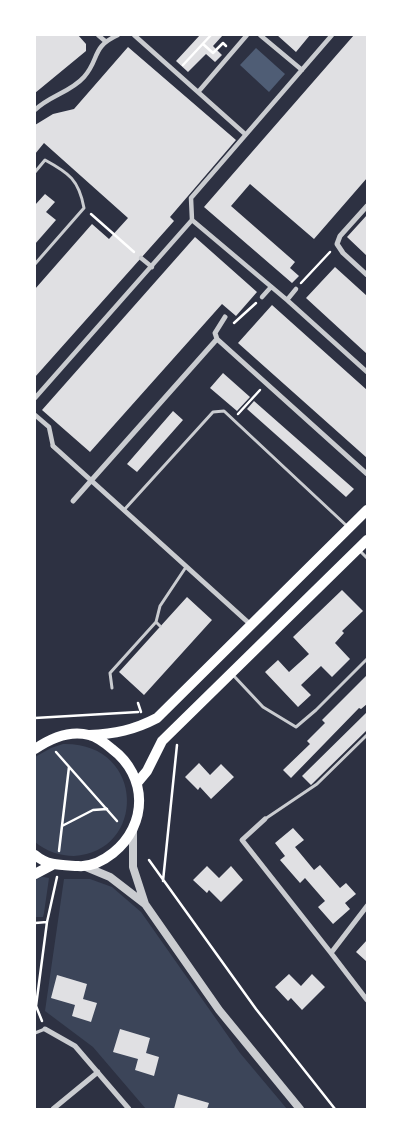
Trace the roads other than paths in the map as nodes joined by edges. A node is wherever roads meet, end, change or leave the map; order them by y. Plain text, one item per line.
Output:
1 (98, 35) edge
2 (118, 35) edge
3 (134, 35) edge
4 (247, 35) edge
5 (260, 35) edge
6 (332, 35) edge
7 (105, 41) junction
8 (302, 70) junction
9 (199, 91) junction
10 (35, 110) edge
11 (245, 134) junction
12 (35, 172) edge
13 (367, 206) edge
14 (192, 220) junction
15 (141, 258) road end
16 (35, 264) edge
17 (152, 267) junction
18 (367, 274) edge
19 (271, 287) junction
20 (296, 288) road end
21 (262, 297) road end
22 (287, 300) junction
23 (225, 317) dead end
24 (217, 339) junction
25 (367, 372) edge
26 (35, 398) edge
27 (35, 415) edge
28 (53, 446) joint
29 (367, 474) edge
30 (90, 481) junction
31 (73, 501) dead end
32 (123, 510) junction
33 (367, 510) edge
34 (349, 528) junction
35 (367, 540) edge
36 (358, 548) junction
37 (367, 558) edge
38 (186, 567) junction
39 (156, 622) junction
40 (160, 626) dead end
41 (251, 626) junction
42 (367, 659) edge
43 (231, 673) junction
44 (112, 688) dead end
45 (89, 735) junction
46 (367, 735) edge
47 (40, 741) edge
48 (35, 749) edge
49 (138, 783) junction
50 (265, 819) joint
51 (133, 831) junction
52 (35, 855) edge
53 (52, 865) junction
54 (86, 867) junction
55 (35, 874) edge
56 (145, 904) junction
57 (367, 906) edge
58 (331, 953) junction
59 (367, 1000) edge
60 (45, 1029) joint
61 (35, 1033) edge
62 (98, 1072) junction
63 (53, 1109) edge
64 (129, 1109) edge
65 (300, 1109) edge

1 - 7 street
2 - 7 street
3 - 9 street
4 - 9 street
5 - 8 street
6 - 8 street
7 - 10 street
8 - 11 street
9 - 11 street
11 - 14 street
12 - 16 lane
13 - 18 street
14 - 17 street
14 - 19 street
15 - 17 street
17 - 26 street
19 - 21 street
19 - 22 street
20 - 22 street
22 - 25 street
23 - 24 street
24 - 29 street
24 - 30 street
27 - 28 street
28 - 30 street
30 - 31 street
30 - 32 street
32 - 34 lane
32 - 38 street
33 - 34 main road
34 - 41 main road
35 - 36 main road
36 - 37 lane
36 - 43 main road
38 - 39 lane
38 - 41 street
39 - 40 lane
39 - 44 lane
41 - 45 main road
42 - 43 lane
43 - 49 main road
45 - 47 main road
45 - 49 main road
46 - 50 lane
47 - 48 main road
49 - 51 main road
50 - 58 street
51 - 54 main road
51 - 56 street
52 - 53 main road
53 - 54 main road
53 - 55 main road
54 - 56 street
56 - 65 street
57 - 58 street
58 - 59 street
60 - 61 lane
60 - 62 street
62 - 63 street
62 - 64 street

